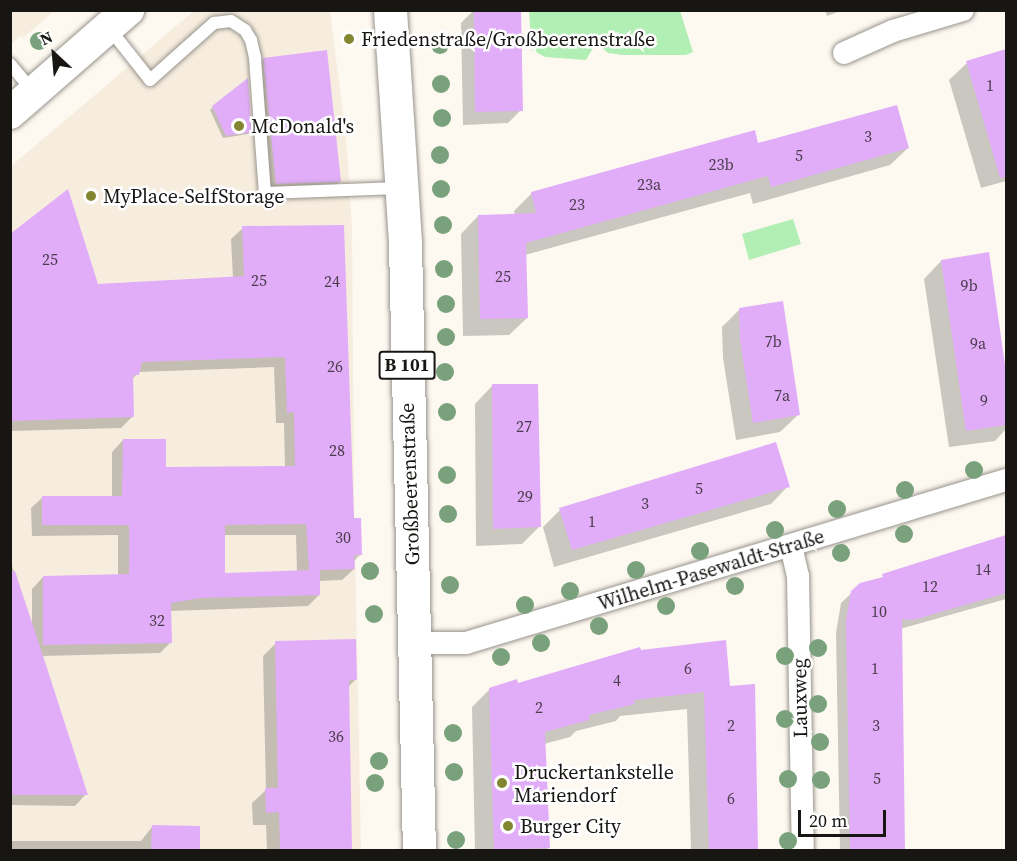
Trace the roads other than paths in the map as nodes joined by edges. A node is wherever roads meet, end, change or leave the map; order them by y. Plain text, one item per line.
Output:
1 (390, 10) edge
2 (963, 10) edge
3 (118, 19) edge
4 (844, 53) dead end
5 (10, 64) edge
6 (34, 93) junction
7 (10, 113) edge
8 (401, 188) junction
9 (1006, 480) edge
10 (791, 546) junction
11 (414, 643) junction
12 (419, 850) edge
13 (803, 850) edge

1 - 8 main road, Großbeerenstraße / B 101
2 - 4 street
3 - 6 main road
3 - 8 lane
5 - 6 lane
6 - 7 main road
8 - 11 main road, Großbeerenstraße / B 101
9 - 10 street, Wilhelm-Pasewaldt-Straße
10 - 11 street, Wilhelm-Pasewaldt-Straße
10 - 13 street, Lauxweg
11 - 12 main road, Großbeerenstraße / B 101

